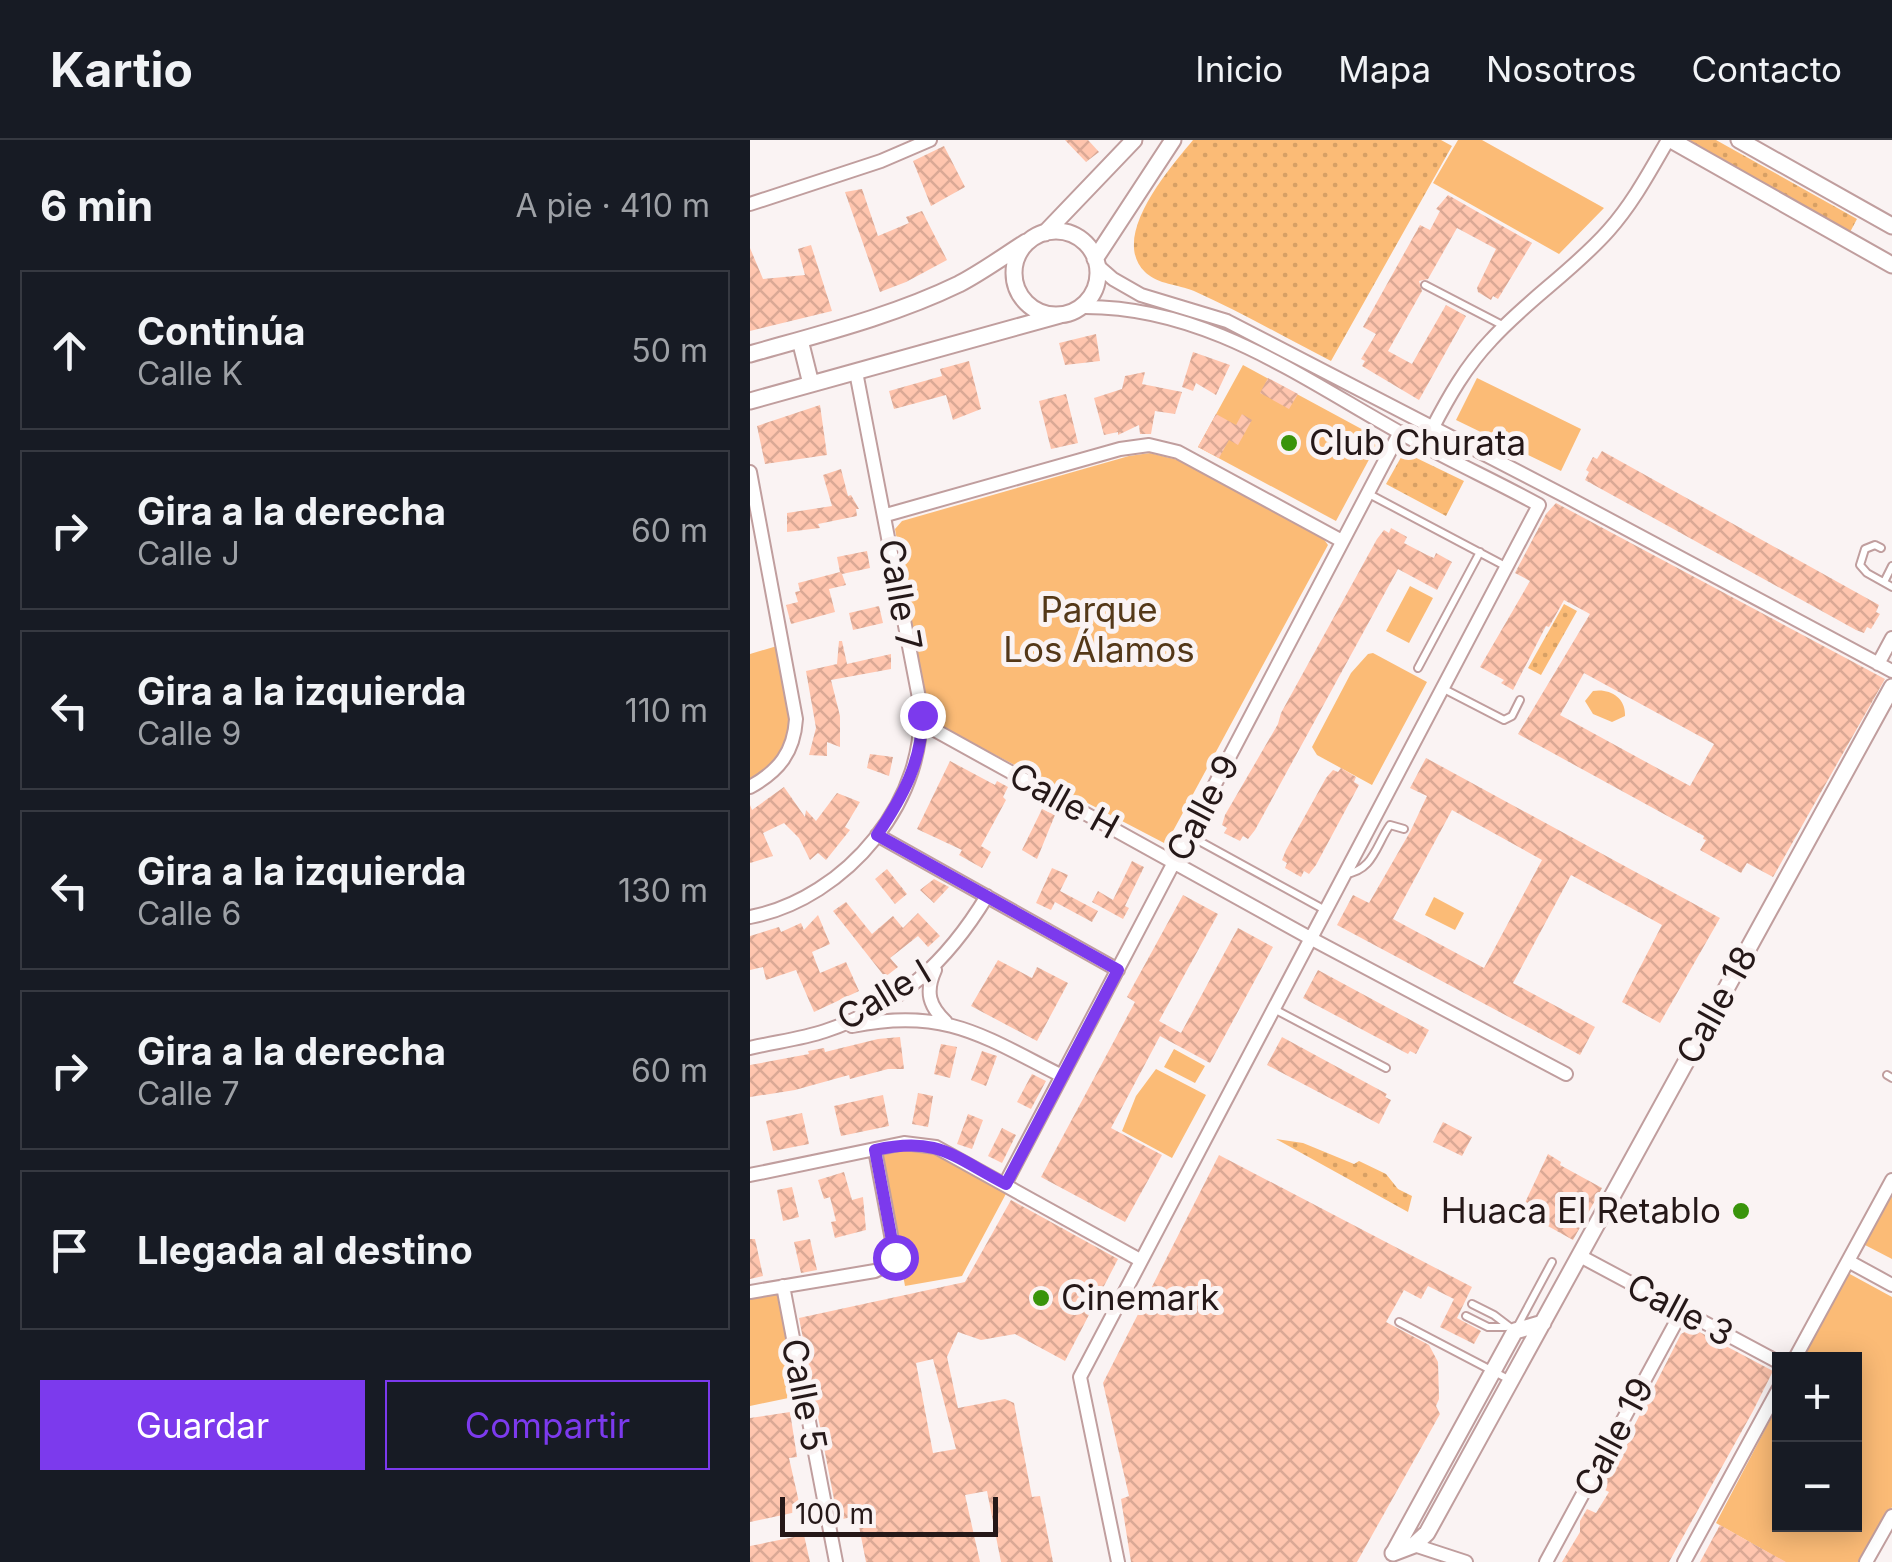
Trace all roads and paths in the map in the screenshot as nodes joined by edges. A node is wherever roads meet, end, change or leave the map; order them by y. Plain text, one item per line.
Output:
1 (930, 140) edge
2 (1173, 140) edge
3 (1669, 140) edge
4 (1740, 140) edge
5 (1131, 144) edge
6 (1152, 168) junction
7 (750, 204) edge
8 (1892, 226) edge
9 (1044, 232) junction
10 (1026, 242) junction
11 (1096, 262) junction
12 (1892, 265) edge
13 (1425, 285) dead end
14 (1082, 307) junction
15 (1060, 315) junction
16 (1504, 326) junction
17 (800, 340) junction
18 (750, 354) edge
19 (856, 372) junction
20 (811, 384) junction
21 (750, 401) edge
22 (1432, 430) junction
23 (1400, 432) junction
24 (750, 472) edge
25 (1368, 493) junction
26 (886, 515) junction
27 (1342, 541) junction
28 (1881, 548) dead end
29 (767, 550) junction
30 (1480, 552) junction
31 (750, 556) edge
32 (1892, 566) edge
33 (1506, 567) junction
34 (1884, 582) junction
35 (1892, 587) edge
36 (1892, 638) edge
37 (1878, 664) junction
38 (1418, 668) dead end
39 (1892, 671) edge
40 (1442, 688) junction
41 (1891, 692) edge
42 (1520, 700) dead end
43 (922, 723) junction
44 (750, 787) edge
45 (1404, 829) dead end
46 (877, 835) junction
47 (1188, 835) junction
48 (1174, 862) junction
49 (1344, 874) junction
50 (987, 896) junction
51 (1325, 910) junction
52 (750, 917) edge
53 (1310, 938) junction
54 (936, 967) junction
55 (1118, 970) junction
56 (1273, 1008) junction
57 (947, 1022) junction
58 (824, 1032) junction
59 (750, 1048) edge
60 (1386, 1068) dead end
61 (1566, 1074) dead end
62 (1062, 1076) junction
63 (875, 1150) junction
64 (750, 1175) edge
65 (1892, 1180) edge
66 (1006, 1184) junction
67 (1580, 1256) junction
68 (1140, 1260) junction
69 (1848, 1261) junction
70 (1552, 1262) dead end
71 (1892, 1284) edge
72 (783, 1286) junction
73 (750, 1292) edge
74 (1472, 1304) dead end
75 (1682, 1311) junction
76 (1466, 1316) dead end
77 (1399, 1322) dead end
78 (1543, 1323) junction
79 (1511, 1329) junction
80 (1798, 1352) edge
81 (1772, 1359) edge
82 (1493, 1371) junction
83 (1511, 1380) junction
84 (1772, 1401) edge
85 (1892, 1516) edge
86 (1414, 1545) junction
87 (1390, 1558) edge
88 (836, 1562) edge
89 (1118, 1562) edge
90 (1466, 1562) edge
91 (1546, 1562) edge
92 (1684, 1562) edge
93 (1866, 1562) edge

1 - 7 street
2 - 6 street
3 - 12 street
3 - 16 street
4 - 8 street
5 - 6 street
5 - 9 street
6 - 11 street
9 - 10 street
9 - 11 street
10 - 15 street
10 - 17 street
11 - 14 street
11 - 22 street
13 - 16 lane
14 - 15 street
14 - 23 street
15 - 19 street
16 - 22 street
17 - 18 street
17 - 20 street
19 - 20 street
19 - 26 street, Calle 7
20 - 21 street
22 - 37 street
23 - 25 street, Calle 9
23 - 33 street
24 - 29 street
25 - 27 street, Calle 9
25 - 30 lane
26 - 27 street
26 - 43 street, Calle 7
27 - 47 street, Calle 9
28 - 34 lane
29 - 31 street
29 - 44 street
30 - 33 lane
30 - 38 lane
32 - 34 lane
33 - 40 street
34 - 35 lane
36 - 37 street
37 - 39 street
40 - 42 lane
40 - 49 street
41 - 67 street, Calle 18
43 - 46 street, Calle 7
43 - 48 street, Calle H
45 - 49 lane
46 - 50 street
46 - 52 street, Calle 7
47 - 48 street, Calle 9
47 - 51 lane
48 - 53 street, Calle H
48 - 55 street, Calle 9
49 - 51 street
50 - 54 street, Calle I
50 - 55 street
51 - 53 street
53 - 56 street
53 - 61 street, Calle H
54 - 57 street
54 - 58 street, Calle I
55 - 62 street, Calle 9
56 - 60 lane
56 - 68 street
57 - 58 street
57 - 62 street
58 - 59 street, Calle I
62 - 66 street, Calle 9
63 - 64 street
63 - 66 street
63 - 72 street
65 - 69 street
66 - 68 street
67 - 75 street, Calle 3
67 - 78 street, Calle 18
68 - 89 street
69 - 71 street
69 - 80 street
70 - 79 lane
72 - 73 street
72 - 88 street, Calle 5
74 - 79 lane
75 - 81 street, Calle 3
75 - 91 street, Calle 19
76 - 79 lane
77 - 82 lane
78 - 79 street
78 - 83 street, Calle 18
79 - 82 street
82 - 83 lane
82 - 87 street
83 - 86 street, Calle 18
84 - 92 street
85 - 93 street
86 - 87 street
86 - 90 street

